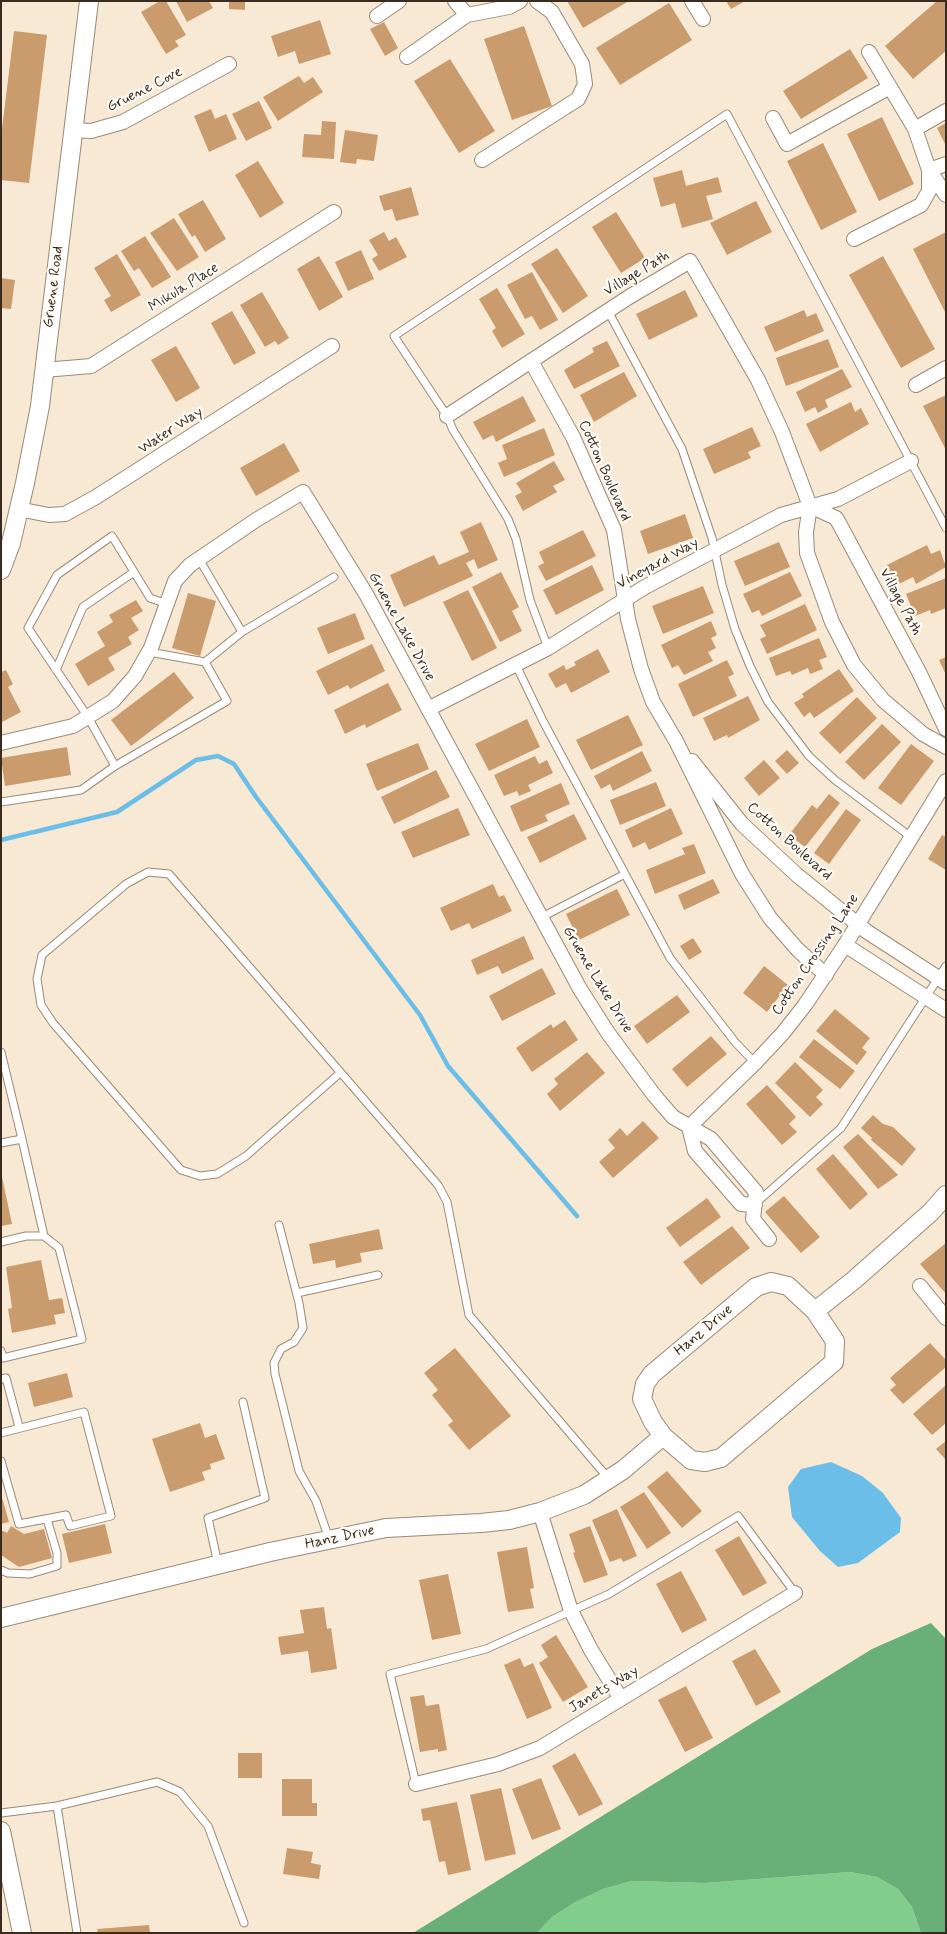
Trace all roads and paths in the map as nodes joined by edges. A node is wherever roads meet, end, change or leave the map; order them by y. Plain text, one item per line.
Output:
1 (88, 1) edge
2 (399, 1) edge
3 (455, 1) edge
4 (520, 1) edge
5 (538, 1) edge
6 (692, 1) edge
7 (468, 15) junction
8 (377, 16) dead end
9 (702, 19) dead end
10 (869, 52) dead end
11 (407, 57) dead end
12 (229, 64) dead end
13 (890, 87) junction
14 (946, 111) edge
15 (772, 118) dead end
16 (915, 129) junction
17 (72, 130) junction
18 (482, 160) dead end
19 (946, 164) edge
20 (929, 170) junction
21 (946, 195) edge
22 (334, 212) dead end
23 (854, 239) dead end
24 (608, 310) junction
25 (332, 346) dead end
26 (531, 362) junction
27 (946, 368) edge
28 (44, 370) junction
29 (916, 385) dead end
30 (447, 416) junction
31 (911, 462) junction
32 (810, 506) junction
33 (18, 509) junction
34 (946, 528) edge
35 (715, 551) junction
36 (199, 559) junction
37 (1, 570) edge
38 (134, 572) junction
39 (334, 576) dead end
40 (625, 600) junction
41 (167, 604) junction
42 (242, 632) junction
43 (548, 648) junction
44 (149, 652) junction
45 (205, 662) junction
46 (516, 665) junction
47 (56, 670) junction
48 (428, 709) junction
49 (88, 717) junction
50 (946, 728) edge
51 (676, 741) junction
52 (1, 743) edge
53 (946, 747) edge
54 (115, 766) junction
55 (946, 781) edge
56 (1, 802) edge
57 (911, 837) junction
58 (625, 874) junction
59 (542, 917) junction
60 (858, 923) junction
61 (845, 945) junction
62 (946, 966) edge
63 (826, 975) junction
64 (942, 981) edge
65 (926, 998) junction
66 (946, 1010) edge
67 (1, 1052) edge
68 (755, 1063) junction
69 (340, 1073) junction
70 (689, 1126) junction
71 (22, 1139) junction
72 (1, 1143) edge
73 (946, 1195) edge
74 (754, 1204) junction
75 (278, 1225) dead end
76 (44, 1236) junction
77 (769, 1239) dead end
78 (1, 1242) edge
79 (378, 1275) dead end
80 (920, 1286) dead end
81 (297, 1294) junction
82 (815, 1311) junction
83 (946, 1318) edge
84 (1, 1351) edge
85 (1, 1379) edge
86 (243, 1402) dead end
87 (19, 1428) junction
88 (1, 1434) edge
89 (663, 1436) junction
90 (1, 1461) edge
91 (609, 1479) junction
92 (540, 1512) junction
93 (47, 1519) junction
94 (329, 1540) junction
95 (218, 1565) junction
96 (1, 1570) edge
97 (795, 1593) joint
98 (571, 1611) junction
99 (1, 1618) edge
100 (621, 1699) junction
101 (416, 1784) joint
102 (57, 1806) junction
103 (1, 1813) edge
104 (1, 1831) edge
105 (244, 1923) dead end
106 (22, 1933) edge
107 (77, 1933) edge

1 - 17 street, Gruene Road
2 - 8 street
3 - 7 street
4 - 7 street
5 - 18 street
6 - 9 street
7 - 11 street
10 - 13 street
12 - 17 street, Gruene Cove
13 - 15 street
13 - 16 street
14 - 16 street
16 - 20 street
17 - 28 street, Gruene Road
19 - 20 street
20 - 21 street
20 - 23 street
22 - 28 street, Mikula Place
24 - 26 street, Village Path
24 - 32 street, Village Path
24 - 35 lane
25 - 33 street, Water Way
26 - 30 street, Village Path
26 - 40 street, Cotton Boulevard
27 - 29 street
28 - 33 street, Gruene Road
30 - 31 lane
30 - 43 lane
31 - 32 street, Vineyard Way
31 - 34 lane
32 - 35 street, Vineyard Way
32 - 50 street, Village Path
32 - 53 street, Village Path
33 - 37 street, Gruene Road
35 - 40 street, Vineyard Way
35 - 57 lane
36 - 41 street, Gruene Lake Drive
36 - 42 lane
36 - 48 street, Gruene Lake Drive
38 - 41 lane
38 - 47 lane
38 - 47 lane
39 - 42 lane
40 - 43 street, Vineyard Way
40 - 51 street, Cotton Boulevard
41 - 44 street, Gruene Lake Drive
42 - 45 lane
43 - 46 street, Vineyard Way
44 - 45 lane
44 - 49 street, Gruene Lake Drive
45 - 54 lane
46 - 48 street, Vineyard Way
46 - 58 lane
47 - 49 lane
48 - 59 street, Gruene Lake Drive
49 - 52 street, Gruene Lake Drive
49 - 54 lane
51 - 60 street, Cotton Boulevard
51 - 63 street, Cotton Boulevard
54 - 56 lane
55 - 57 street, Cotton Crossing Lane
57 - 60 street, Cotton Crossing Lane
58 - 59 lane
58 - 68 lane
59 - 70 street, Gruene Lake Drive
60 - 61 street, Cotton Crossing Lane
60 - 64 street, Cotton Boulevard
61 - 63 street, Cotton Crossing Lane
61 - 65 street
62 - 64 lane
63 - 68 street, Cotton Crossing Lane
64 - 65 lane
65 - 66 street
65 - 74 lane
67 - 71 lane
68 - 70 street, Cotton Crossing Lane
69 - 69 lane
69 - 91 lane
70 - 74 street, Gruene Lake Drive
70 - 74 street
71 - 72 lane
71 - 76 lane
73 - 82 street
74 - 77 street, Gruene Lake Drive
75 - 81 lane
76 - 78 lane
76 - 84 lane
79 - 81 lane
80 - 83 street
81 - 94 lane
82 - 89 street, Hanz Drive
82 - 89 street, Hanz Drive
85 - 87 lane
86 - 95 lane
87 - 88 lane
87 - 93 lane
89 - 91 street, Hanz Drive
90 - 93 lane
91 - 92 street, Hanz Drive
92 - 94 street, Hanz Drive
92 - 98 street
93 - 96 lane
94 - 95 street, Hanz Drive
95 - 99 street, Hanz Drive
97 - 98 lane
97 - 100 street, Janets Way
98 - 100 street
98 - 101 lane
100 - 101 street, Janets Way
102 - 103 lane
102 - 105 lane
102 - 107 lane
104 - 106 street

